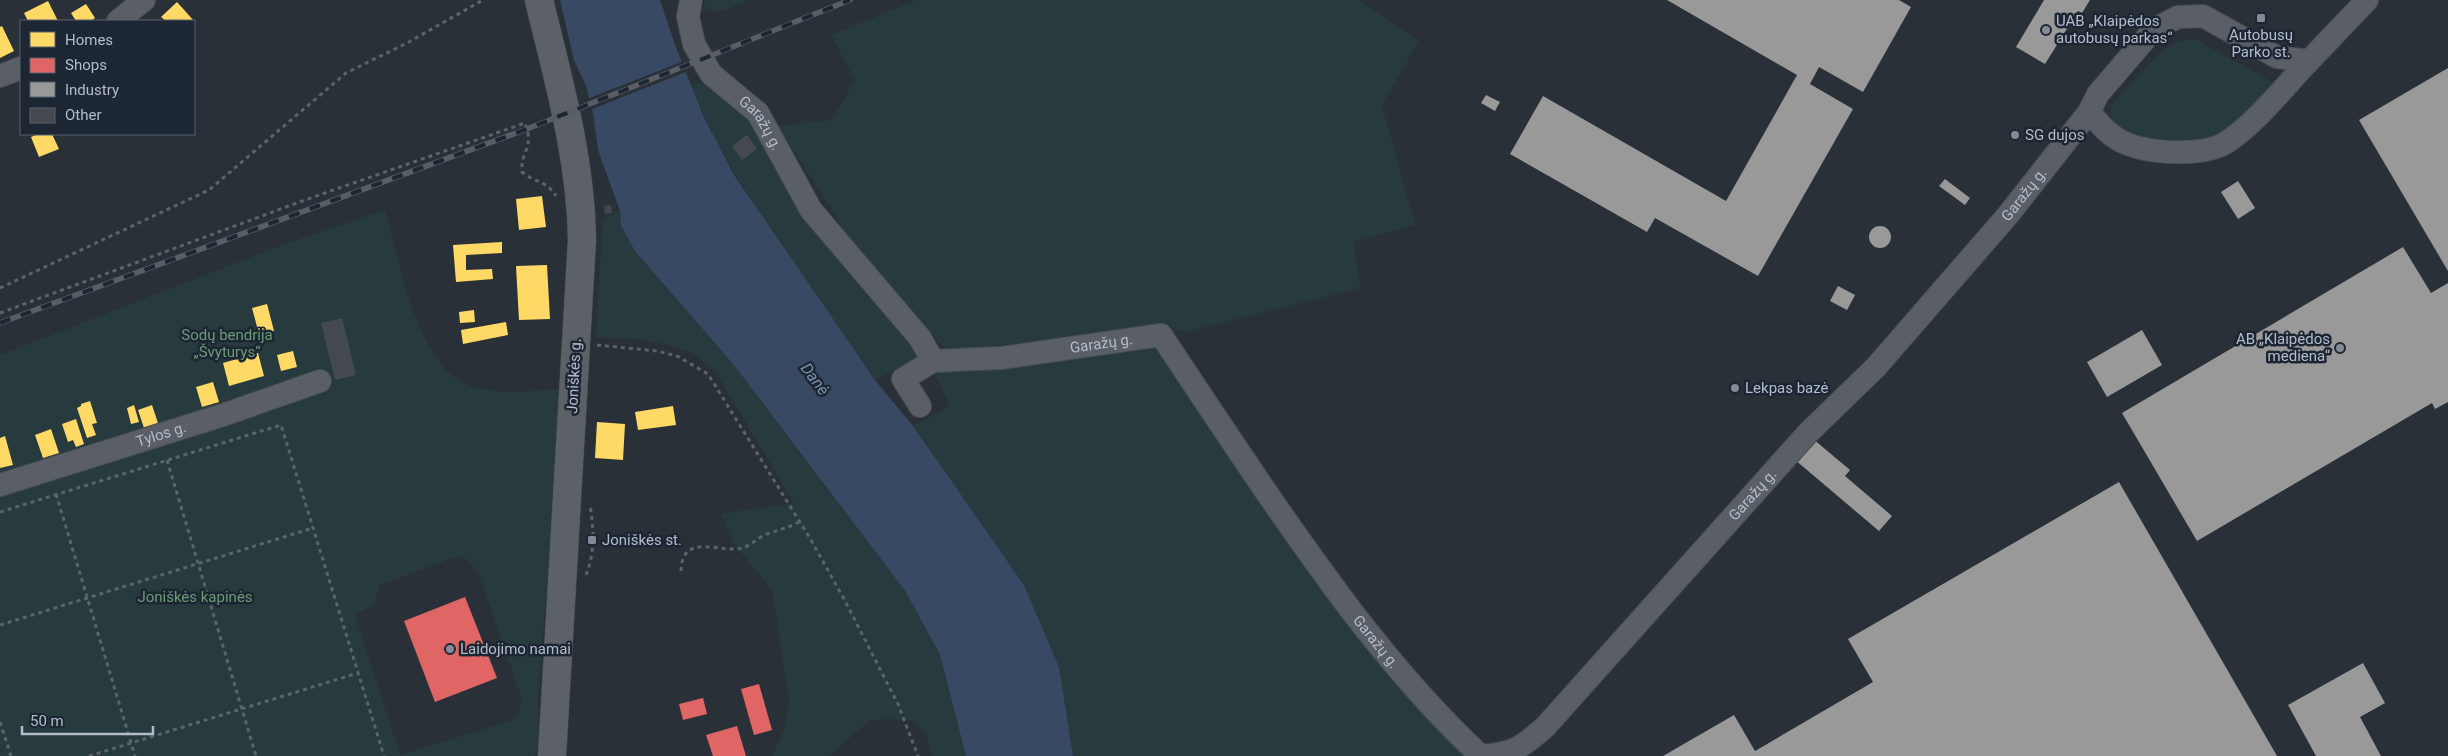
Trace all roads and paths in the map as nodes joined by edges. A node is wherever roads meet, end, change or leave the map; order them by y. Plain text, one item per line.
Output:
1 (144, 0) edge
2 (483, 0) edge
3 (539, 0) edge
4 (691, 0) edge
5 (2367, 0) edge
6 (119, 20) edge
7 (2309, 62) junction
8 (20, 68) edge
9 (0, 76) edge
10 (2089, 112) junction
11 (558, 199) dead end
12 (0, 288) edge
13 (0, 313) edge
14 (592, 344) dead end
15 (933, 362) junction
16 (320, 381) dead end
17 (920, 406) dead end
18 (167, 460) junction
19 (0, 485) edge
20 (56, 494) junction
21 (0, 512) edge
22 (799, 522) junction
23 (313, 528) junction
24 (198, 564) junction
25 (681, 571) dead end
26 (87, 598) junction
27 (0, 625) edge
28 (358, 673) junction
29 (241, 709) junction
30 (0, 722) edge
31 (131, 743) junction
32 (11, 756) edge
33 (89, 756) edge
34 (135, 756) edge
35 (256, 756) edge
36 (384, 756) edge
37 (552, 756) edge
38 (918, 756) edge

1 - 6 street
2 - 12 path
3 - 37 main road, Joniškės g.
4 - 15 street, Garažų g.
5 - 7 street
7 - 10 street
7 - 10 street, Garažų g.
8 - 9 street
10 - 15 street, Garažų g.
11 - 13 path
14 - 22 path
15 - 17 street
16 - 19 street, Tylos g.
18 - 20 path
18 - 23 path
18 - 24 path
20 - 21 path
20 - 26 path
22 - 25 path
22 - 38 path
23 - 24 path
23 - 28 path
24 - 26 path
24 - 29 path
26 - 27 path
26 - 31 path
28 - 29 path
28 - 36 path
29 - 31 path
29 - 35 path
30 - 32 path
31 - 33 path
31 - 34 path

